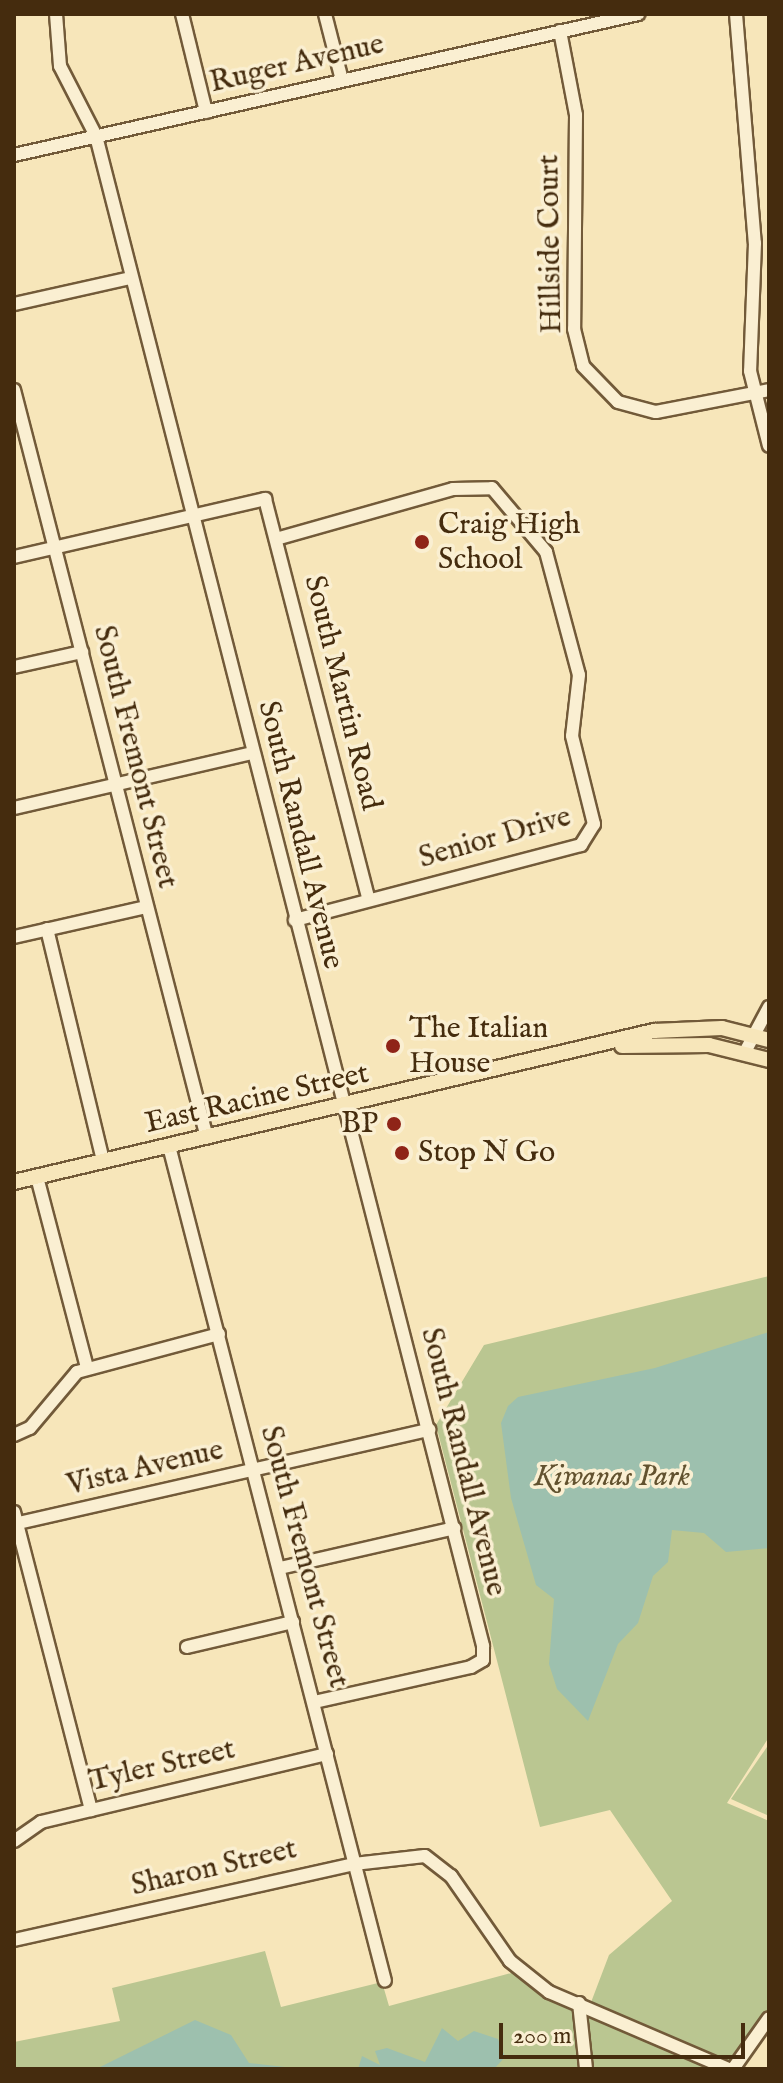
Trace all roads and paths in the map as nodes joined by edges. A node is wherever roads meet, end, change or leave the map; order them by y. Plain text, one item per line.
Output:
1 (56, 14) edge
2 (182, 14) edge
3 (325, 14) edge
4 (638, 14) edge
5 (736, 14) edge
6 (560, 31) junction
7 (342, 80) junction
8 (206, 112) junction
9 (96, 136) junction
10 (14, 155) edge
11 (130, 278) junction
12 (14, 304) edge
13 (14, 390) edge
14 (769, 390) edge
15 (752, 394) junction
16 (19, 431) edge
17 (769, 446) edge
18 (191, 517) junction
19 (276, 539) junction
20 (54, 548) junction
21 (14, 557) edge
22 (82, 652) junction
23 (14, 667) edge
24 (252, 753) junction
25 (115, 785) junction
26 (14, 808) edge
27 (369, 900) junction
28 (146, 907) junction
29 (295, 920) junction
30 (47, 929) junction
31 (14, 937) edge
32 (769, 1007) edge
33 (752, 1033) junction
34 (769, 1040) edge
35 (606, 1047) junction
36 (745, 1052) junction
37 (769, 1060) edge
38 (343, 1106) junction
39 (207, 1138) junction
40 (169, 1146) junction
41 (103, 1161) junction
42 (37, 1177) junction
43 (14, 1182) edge
44 (219, 1334) junction
45 (87, 1367) junction
46 (429, 1430) junction
47 (14, 1435) edge
48 (253, 1470) junction
49 (15, 1520) edge
50 (454, 1528) junction
51 (280, 1568) junction
52 (293, 1622) junction
53 (187, 1647) dead end
54 (315, 1702) junction
55 (327, 1754) junction
56 (91, 1810) junction
57 (14, 1841) edge
58 (354, 1864) junction
59 (14, 1940) edge
60 (385, 1981) dead end
61 (579, 2003) junction
62 (769, 2018) edge
63 (586, 2069) edge
64 (731, 2069) edge

1 - 9 street, South Randall Avenue
2 - 8 street
3 - 7 street
4 - 6 street, Ruger Avenue
5 - 15 street
6 - 7 street, Ruger Avenue
6 - 15 street, Hillside Court
7 - 8 street, Ruger Avenue
8 - 9 street, Ruger Avenue
9 - 10 street, Ruger Avenue
9 - 11 street, South Randall Avenue
11 - 12 street
11 - 18 street, South Randall Avenue
13 - 16 street, South Fremont Street
14 - 15 street, Hillside Court
15 - 17 street
16 - 20 street, South Fremont Street
18 - 19 street, South Martin Road
18 - 20 street
18 - 24 street, South Randall Avenue
19 - 27 street, South Martin Road
19 - 27 street, Senior Drive
20 - 21 street
20 - 22 street, South Fremont Street
22 - 23 street
22 - 25 street, South Fremont Street
24 - 25 street
24 - 29 street, South Randall Avenue
25 - 26 street
25 - 28 street, South Fremont Street
27 - 29 street, Senior Drive
28 - 30 street
28 - 39 street, South Fremont Street
29 - 38 street, South Randall Avenue
30 - 31 street
30 - 41 street
32 - 33 street
33 - 34 main road, East Racine Street
33 - 35 main road, East Racine Street
33 - 36 street
35 - 36 main road, East Racine Street
35 - 38 main road, East Racine Street
36 - 37 main road, East Racine Street
38 - 39 main road, East Racine Street
38 - 46 street, South Randall Avenue
39 - 40 main road, East Racine Street
40 - 41 main road, East Racine Street
40 - 44 street, South Fremont Street
41 - 42 main road, East Racine Street
42 - 43 main road, East Racine Street
42 - 45 street
44 - 45 street
44 - 48 street, South Fremont Street
45 - 47 street
46 - 48 street, Vista Avenue
46 - 50 street, South Randall Avenue
48 - 49 street, Vista Avenue
48 - 51 street, South Fremont Street
49 - 56 street
50 - 51 street
50 - 54 street, South Randall Avenue
51 - 52 street, South Fremont Street
52 - 53 street
52 - 54 street, South Fremont Street
54 - 55 street, South Fremont Street
55 - 56 street, Tyler Street
55 - 58 street, South Fremont Street
56 - 57 street, Tyler Street
58 - 59 street, Sharon Street
58 - 60 street, South Fremont Street
58 - 61 street, Sharon Street
61 - 63 street
61 - 64 street
62 - 64 street

